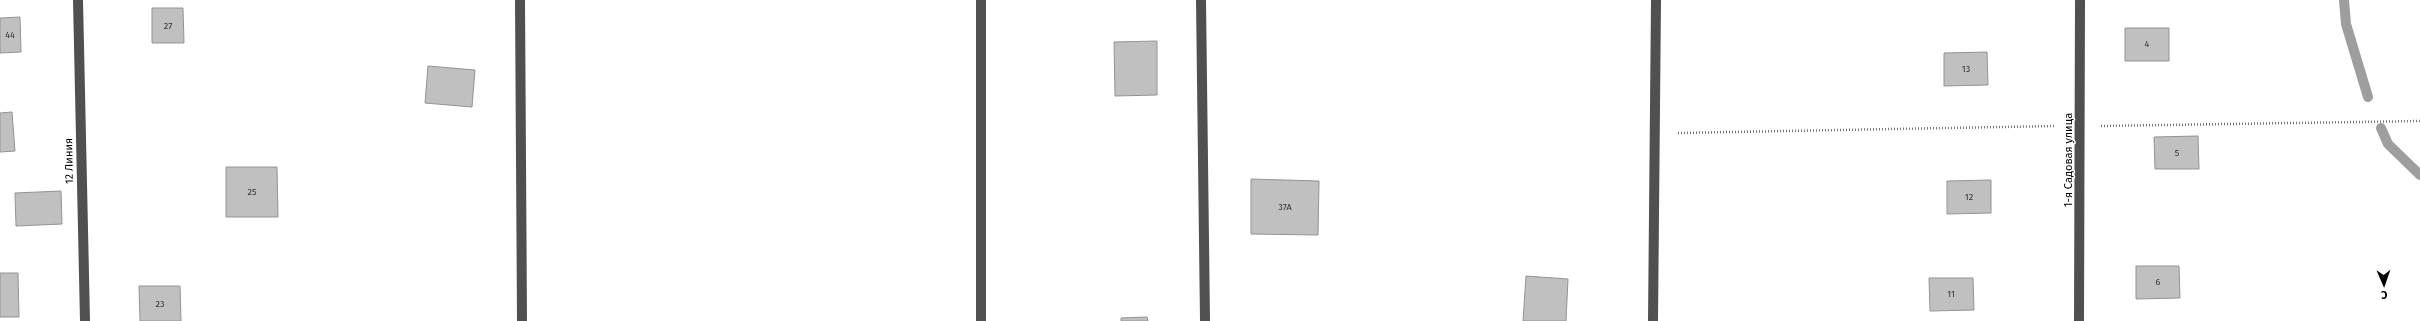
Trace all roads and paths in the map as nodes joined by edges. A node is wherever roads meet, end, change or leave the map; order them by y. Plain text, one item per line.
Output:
1 (78, 0) edge
2 (520, 0) edge
3 (981, 0) edge
4 (1201, 0) edge
5 (1656, 0) edge
6 (2080, 0) edge
7 (2420, 121) edge
8 (2080, 126) junction
9 (1655, 134) junction
10 (85, 321) edge
11 (522, 321) edge
12 (982, 321) edge
13 (1205, 321) edge
14 (1653, 321) edge
15 (2079, 321) edge

1 - 10 street, 12 Линия
2 - 11 street
3 - 12 street
4 - 13 street
5 - 9 street
6 - 8 street, 1-я Садовая улица
7 - 8 path
8 - 9 path
8 - 15 street, 1-я Садовая улица
9 - 14 street

